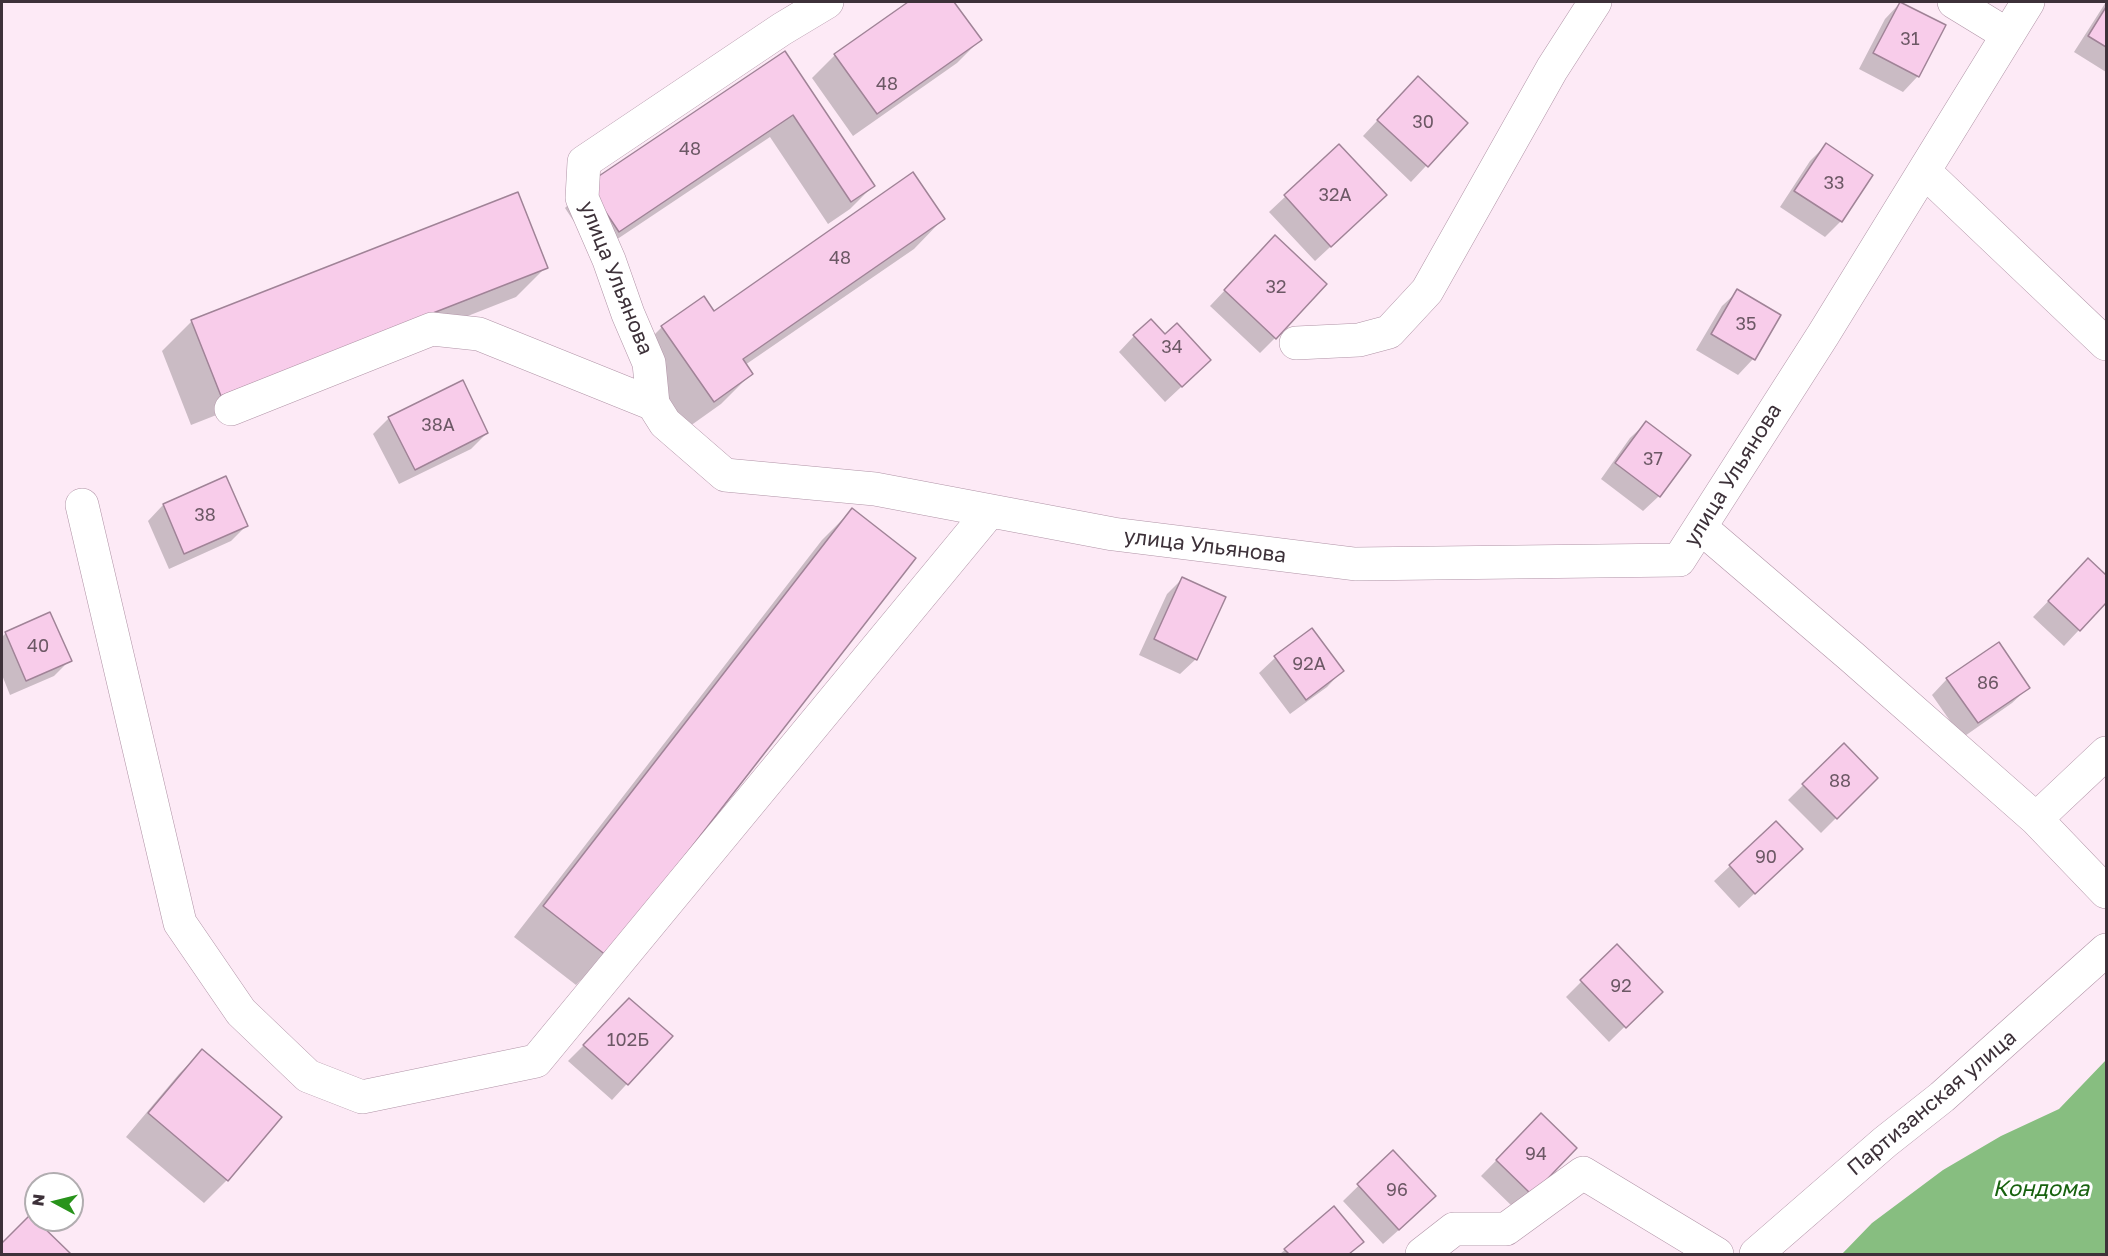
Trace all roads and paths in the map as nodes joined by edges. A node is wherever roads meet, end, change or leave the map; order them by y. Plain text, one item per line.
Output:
1 (827, 2) edge
2 (1595, 2) edge
3 (1954, 2) edge
4 (2028, 2) edge
5 (2008, 35) junction
6 (1924, 171) junction
7 (1296, 343) dead end
8 (2106, 344) edge
9 (653, 404) junction
10 (231, 409) dead end
11 (82, 505) dead end
12 (990, 511) junction
13 (1700, 527) junction
14 (2106, 753) edge
15 (2036, 819) junction
16 (2106, 892) edge
17 (2106, 950) edge
18 (1422, 1254) edge
19 (1717, 1254) edge
20 (1756, 1254) edge

1 - 9 street, улица Ульянова
2 - 7 street
3 - 5 street
4 - 5 street, улица Ульянова
5 - 6 street, улица Ульянова
6 - 8 street
6 - 13 street, улица Ульянова
9 - 10 street
9 - 12 street, улица Ульянова
11 - 12 street
12 - 13 street, улица Ульянова
13 - 15 street
14 - 15 street
15 - 16 street
17 - 20 street, Партизанская улица
18 - 19 street

